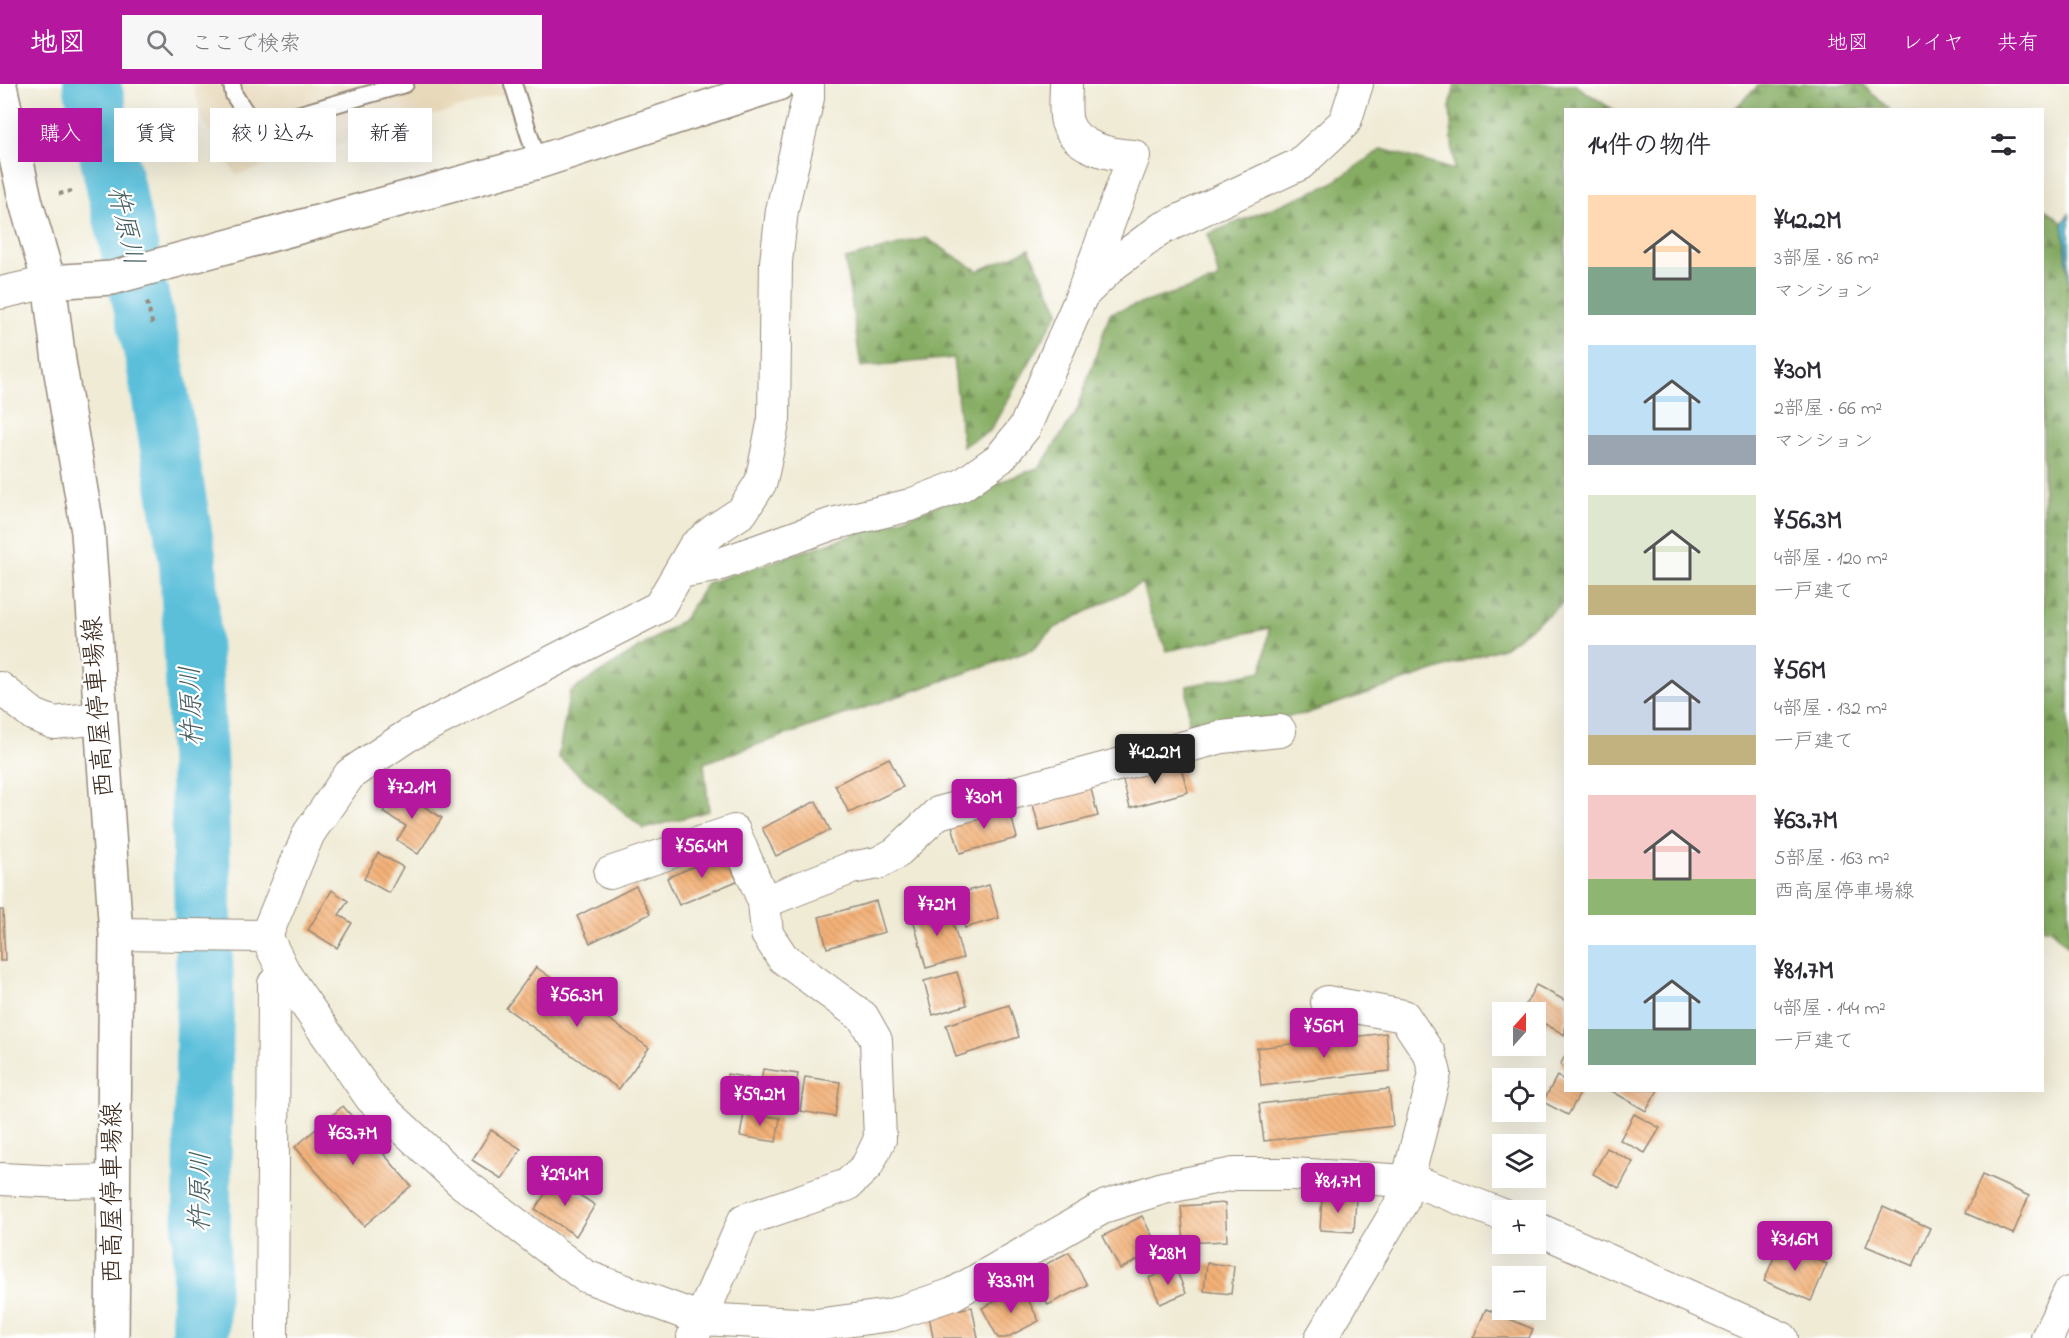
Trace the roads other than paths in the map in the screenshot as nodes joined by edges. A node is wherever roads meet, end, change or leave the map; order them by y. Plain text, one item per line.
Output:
1 (232, 84) edge
2 (405, 84) edge
3 (513, 84) edge
4 (778, 84) edge
5 (808, 84) edge
6 (1066, 84) edge
7 (1357, 84) edge
8 (0, 86) edge
9 (538, 162) junction
10 (49, 282) junction
11 (0, 293) edge
12 (1082, 295) junction
13 (680, 572) junction
14 (0, 688) edge
15 (100, 718) junction
16 (1280, 732) dead end
17 (610, 873) dead end
18 (764, 902) junction
19 (116, 934) junction
20 (252, 936) junction
21 (286, 976) junction
22 (1327, 1002) dead end
23 (0, 1179) edge
24 (1408, 1181) junction
25 (114, 1182) junction
26 (1492, 1211) edge
27 (1546, 1232) edge
28 (2069, 1293) edge
29 (696, 1328) edge
30 (112, 1338) edge
31 (272, 1338) edge
32 (1321, 1338) edge
33 (1782, 1338) edge
34 (2047, 1338) edge

1 - 2 lane
3 - 9 lane
4 - 9 main road
5 - 13 street
6 - 12 street
7 - 12 street
8 - 10 main road, 西高屋停車場線
9 - 10 main road
10 - 11 street
10 - 15 main road, 西高屋停車場線
12 - 13 street
13 - 20 street
14 - 15 street
15 - 19 main road, 西高屋停車場線
16 - 18 street
17 - 18 street
18 - 29 street
19 - 20 street
19 - 25 main road, 西高屋停車場線
20 - 21 street
21 - 29 street
21 - 31 street
22 - 24 street
23 - 25 street
24 - 26 street
24 - 29 street
24 - 32 street
25 - 30 main road, 西高屋停車場線
27 - 33 street
28 - 34 street

